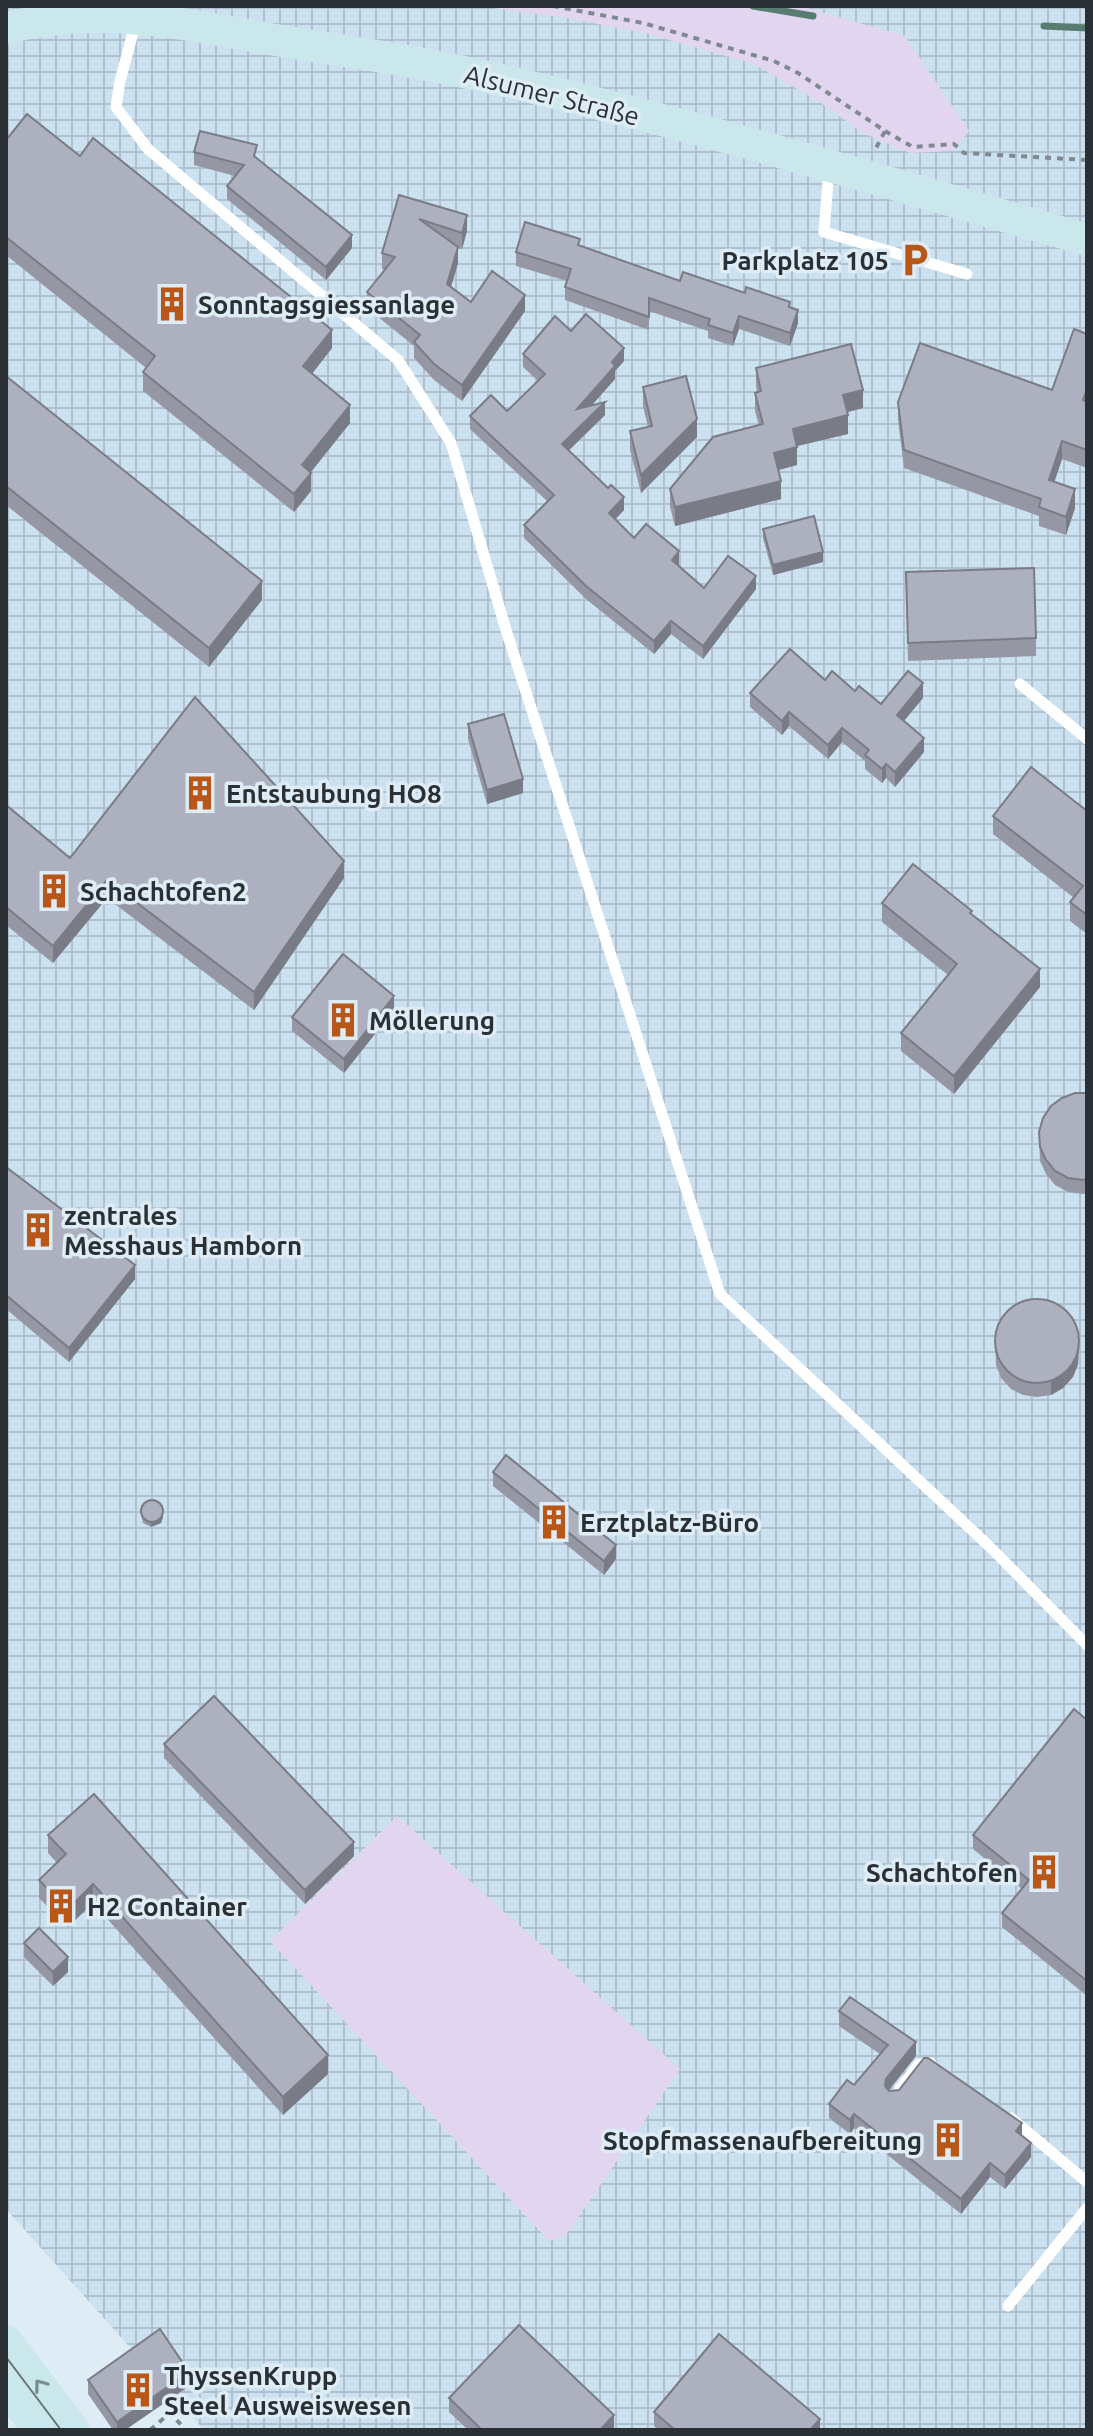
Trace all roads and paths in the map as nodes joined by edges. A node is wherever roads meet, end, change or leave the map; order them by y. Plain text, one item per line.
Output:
1 (140, 6) edge
2 (553, 6) edge
3 (6, 28) edge
4 (885, 131) junction
5 (1087, 160) edge
6 (829, 165) junction
7 (866, 175) junction
8 (1087, 240) edge
9 (967, 274) dead end
10 (1020, 684) dead end
11 (1087, 739) edge
12 (1087, 1645) edge
13 (942, 2070) edge
14 (893, 2098) edge
15 (1003, 2112) edge
16 (1087, 2182) edge
17 (1087, 2208) edge
18 (1008, 2306) dead end
19 (6, 2341) edge
20 (6, 2388) edge
21 (39, 2430) edge
22 (74, 2430) edge
23 (150, 2430) edge
24 (186, 2430) edge

1 - 12 lane
2 - 4 path
3 - 6 street, Alsumer Straße
4 - 5 path
4 - 7 path
6 - 7 street, Alsumer Straße
6 - 9 lane
7 - 8 street, Alsumer Straße
10 - 11 lane
13 - 14 lane
15 - 16 lane
17 - 18 lane
22 -> 19 street
20 - 21 street
23 - 24 path

